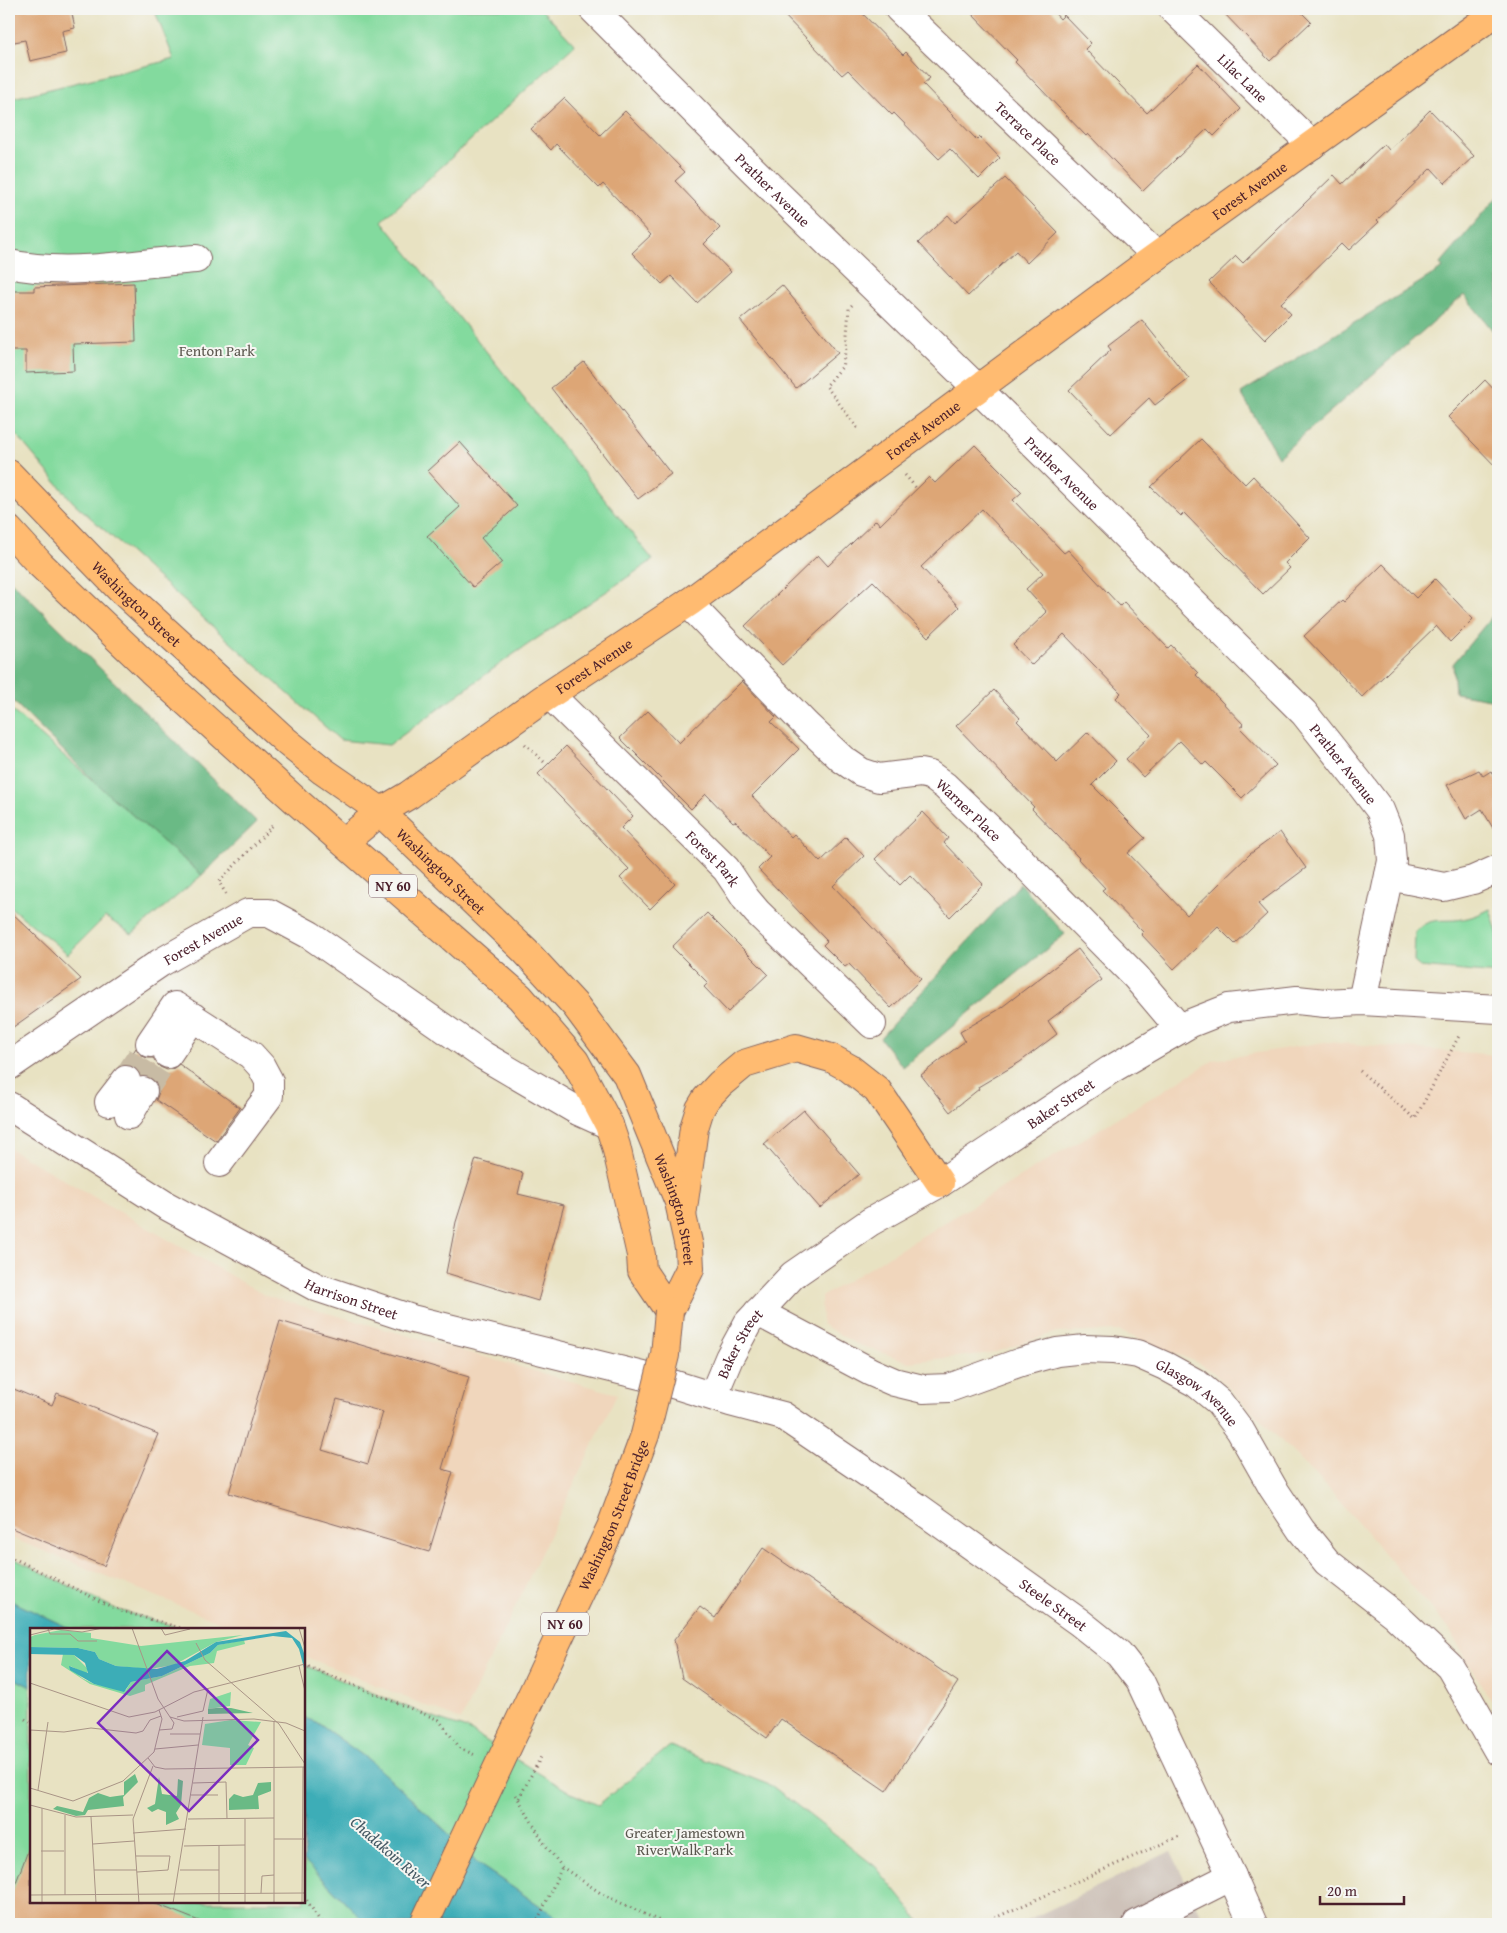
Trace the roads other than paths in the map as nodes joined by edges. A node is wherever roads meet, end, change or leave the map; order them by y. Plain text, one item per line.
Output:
1 (593, 9) edge
2 (899, 9) edge
3 (1173, 9) edge
4 (1498, 12) edge
5 (1312, 145) junction
6 (1157, 256) junction
7 (196, 259) dead end
8 (9, 264) edge
9 (977, 388) junction
10 (9, 474) edge
11 (9, 530) edge
12 (688, 603) junction
13 (550, 695) junction
14 (380, 812) junction
15 (344, 842) junction
16 (1498, 869) edge
17 (1389, 876) junction
18 (1362, 1002) junction
19 (1498, 1009) edge
20 (872, 1024) dead end
21 (1180, 1029) junction
22 (159, 1049) tunnel mouth
23 (9, 1066) edge
24 (135, 1086) tunnel mouth
25 (9, 1106) edge
26 (119, 1108) dead end
27 (609, 1125) junction
28 (218, 1163) dead end
29 (940, 1183) junction
30 (682, 1216) junction
31 (669, 1311) junction
32 (758, 1312) junction
33 (721, 1399) junction
34 (1498, 1751) edge
35 (1232, 1876) junction
36 (424, 1924) edge
37 (1136, 1924) edge
38 (1253, 1924) edge

1 - 9 street, Prather Avenue
2 - 6 street, Terrace Place
3 - 5 street, Lilac Lane
4 - 5 main road, Forest Avenue
5 - 6 main road, Forest Avenue
6 - 9 main road, Forest Avenue
7 - 8 street
9 - 12 main road, Forest Avenue
9 - 17 street, Prather Avenue
10 - 14 main road, Washington Street / NY 60
11 - 15 main road, NY 60
12 - 13 main road, Forest Avenue
12 - 21 street, Warner Place
13 - 14 main road, Forest Avenue
13 - 20 street, Forest Park
14 - 15 main road, Forest Avenue
14 - 30 main road, Washington Street / NY 60
15 - 27 main road, NY 60
16 - 17 street
17 - 18 street, Prather Avenue
18 - 19 street, Baker Street
18 - 21 street, Baker Street
21 - 29 street, Baker Street
22 - 28 street
23 - 27 street, Forest Avenue
24 - 26 street
25 - 33 street, Harrison Street
27 - 31 main road, NY 60
29 - 30 main road
29 - 32 street, Baker Street
30 - 31 main road, Washington Street / NY 60
31 - 36 main road, Washington Street Bridge / NY 60, bridge
32 - 33 street, Baker Street
32 - 34 street, Glasgow Avenue
33 - 35 street, Steele Street
35 - 37 street
35 - 38 street, Steele Street

